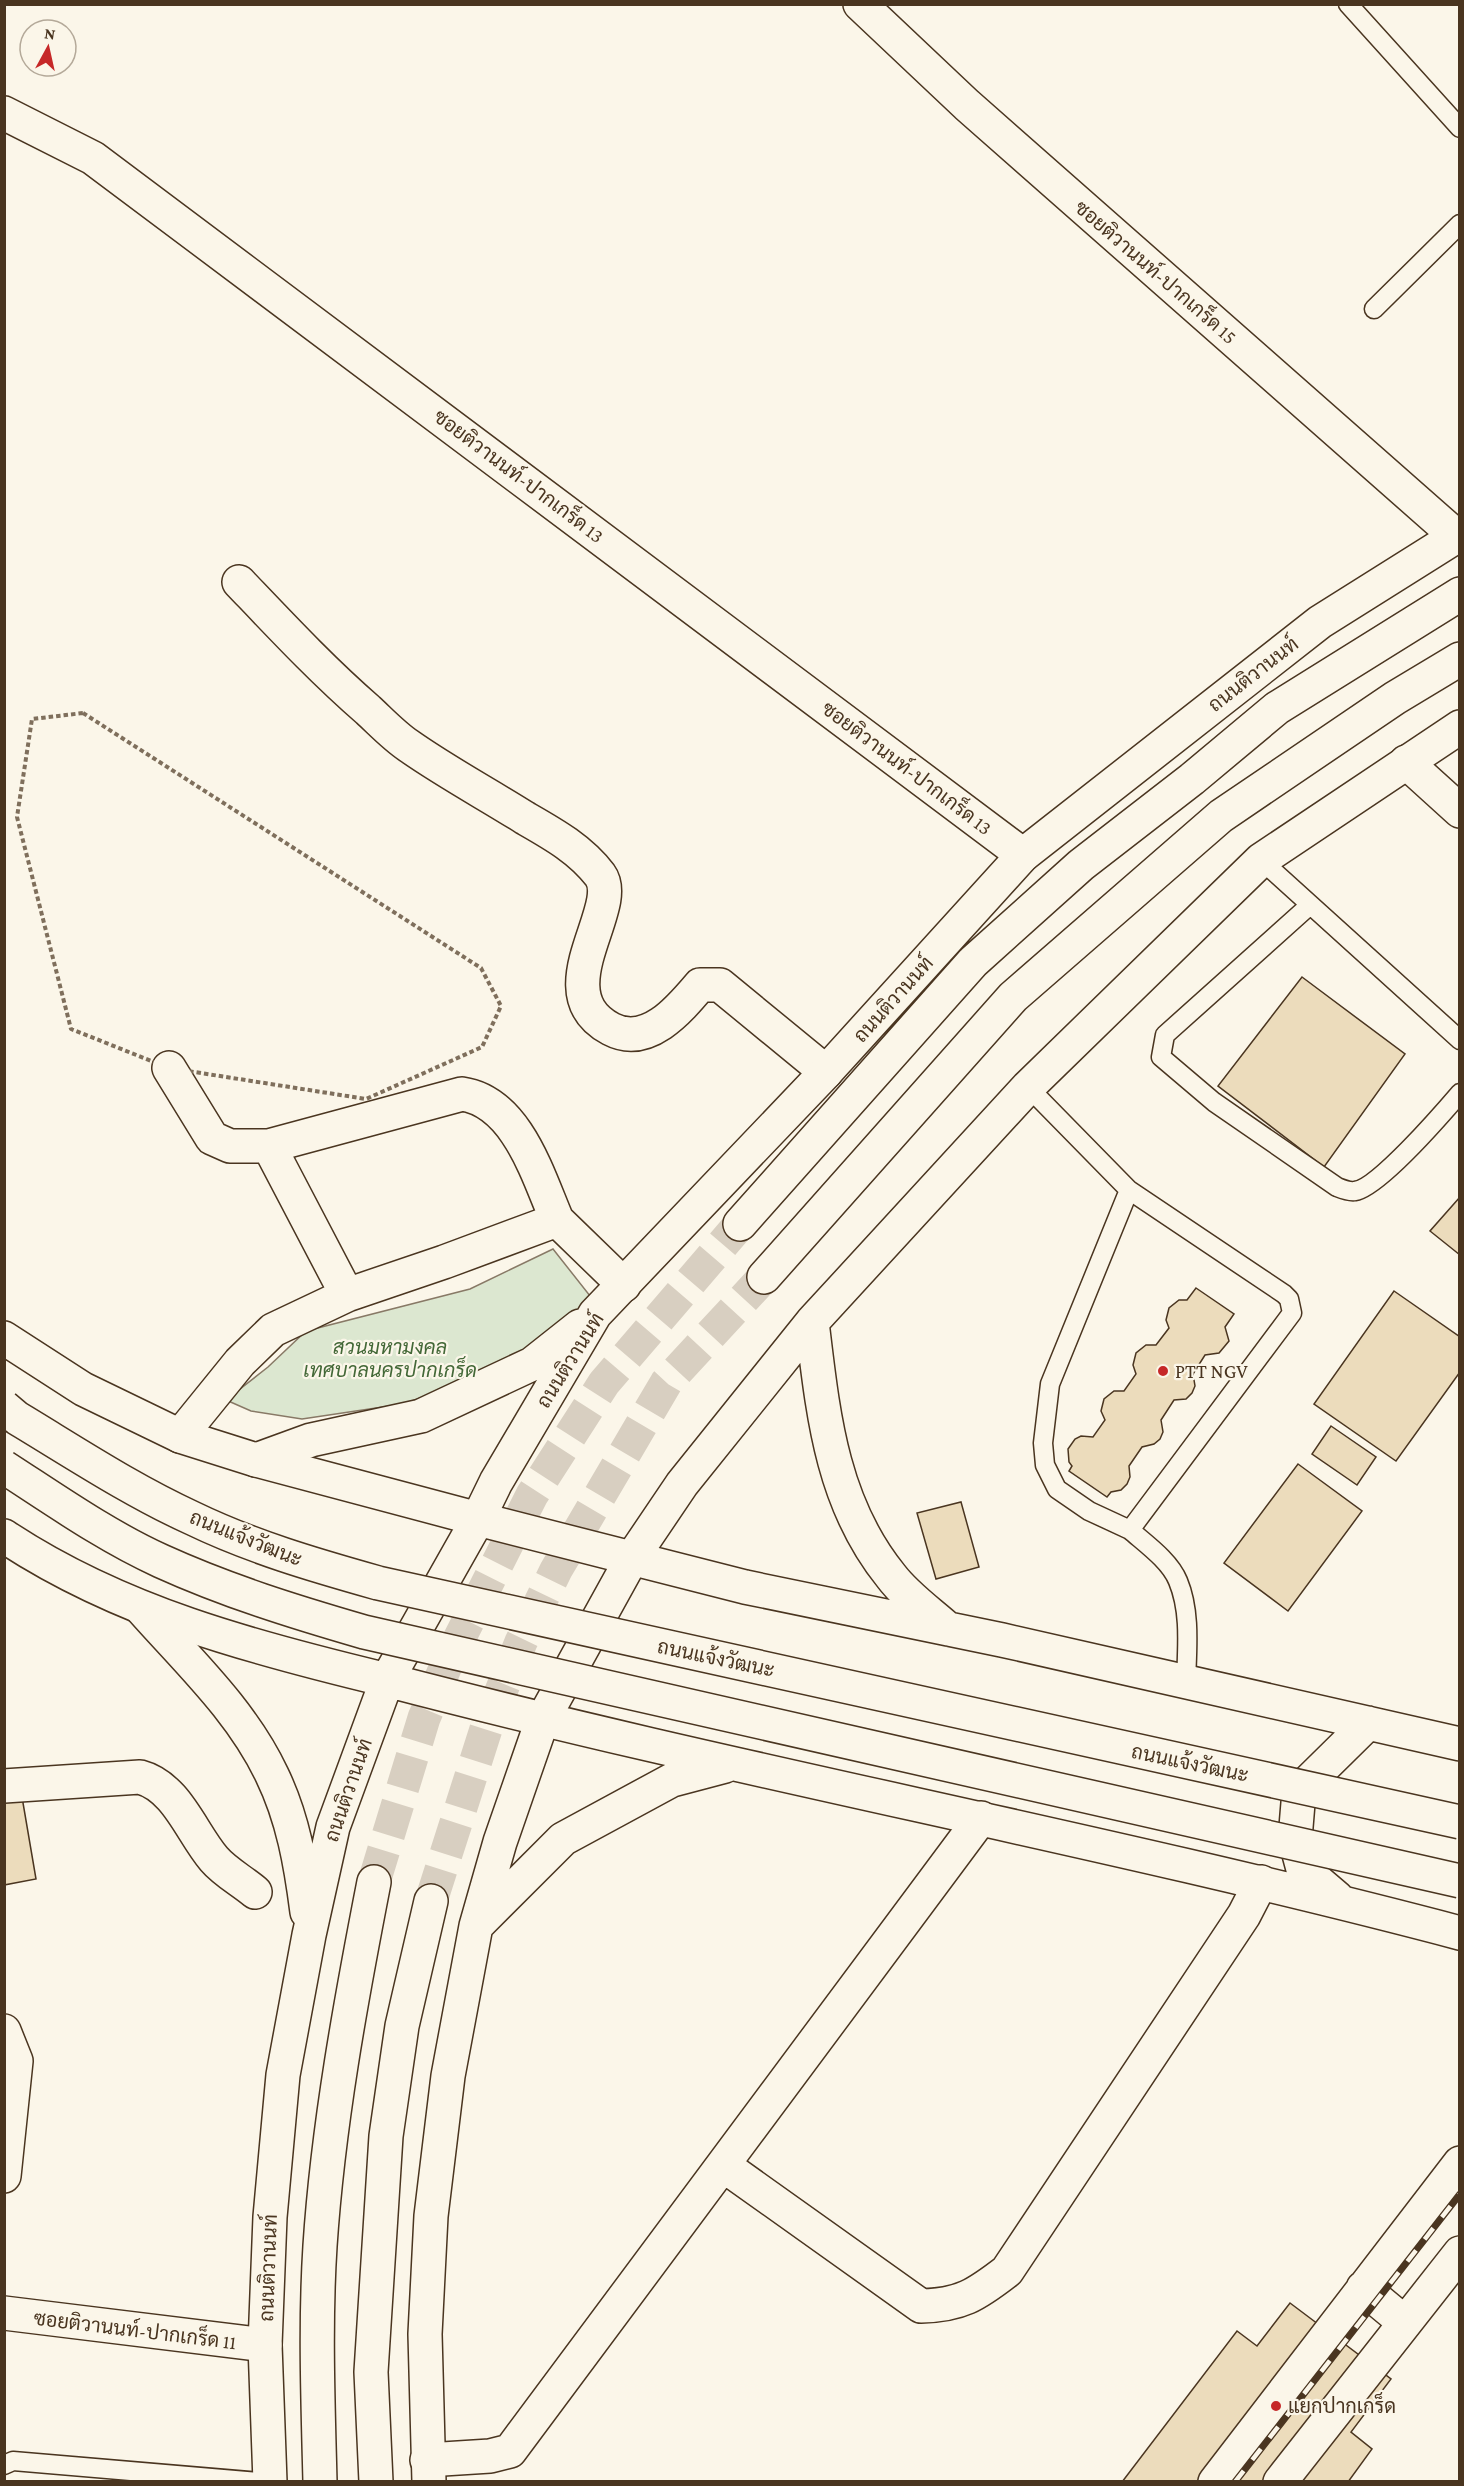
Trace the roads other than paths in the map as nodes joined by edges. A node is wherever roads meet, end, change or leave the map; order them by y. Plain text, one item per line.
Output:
1 (860, 4) edge
2 (1348, 4) edge
3 (4, 113) edge
4 (1460, 128) edge
5 (1460, 224) edge
6 (1374, 309) dead end
7 (1458, 536) edge
8 (239, 582) dead end
9 (1460, 594) edge
10 (1460, 658) edge
11 (1460, 727) edge
12 (1406, 762) junction
13 (1460, 811) edge
14 (1023, 855) junction
15 (1261, 860) junction
16 (1310, 905) junction
17 (1460, 1040) edge
18 (169, 1068) road end
19 (826, 1072) junction
20 (1028, 1087) junction
21 (1460, 1093) edge
22 (269, 1146) junction
23 (1128, 1190) junction
24 (556, 1220) junction
25 (740, 1224) tunnel mouth
26 (764, 1277) tunnel mouth
27 (624, 1285) junction
28 (347, 1294) junction
29 (595, 1314) junction
30 (812, 1322) junction
31 (4, 1338) edge
32 (4, 1407) edge
33 (180, 1436) junction
34 (256, 1460) junction
35 (4, 1467) edge
36 (478, 1519) junction
37 (1130, 1530) junction
38 (4, 1536) edge
39 (632, 1558) junction
40 (142, 1609) junction
41 (949, 1630) junction
42 (387, 1680) junction
43 (1186, 1682) junction
44 (542, 1721) junction
45 (1368, 1723) junction
46 (1460, 1744) edge
47 (730, 1765) junction
48 (4, 1786) edge
49 (981, 1818) junction
50 (1460, 1822) edge
51 (1460, 1881) edge
52 (374, 1882) tunnel mouth
53 (1261, 1882) junction
54 (255, 1892) dead end
55 (431, 1901) tunnel mouth
56 (1343, 1902) junction
57 (476, 1926) junction
58 (1460, 1933) edge
59 (309, 1935) junction
60 (4, 2031) edge
61 (1460, 2163) edge
62 (723, 2165) junction
63 (4, 2176) edge
64 (1460, 2253) edge
65 (1363, 2288) junction
66 (4, 2313) edge
67 (1404, 2322) junction
68 (265, 2345) junction
69 (4, 2465) edge
70 (428, 2471) edge
71 (260, 2481) edge
72 (270, 2481) edge
73 (321, 2481) edge
74 (376, 2481) edge
75 (1215, 2481) edge
76 (1280, 2481) edge

1 - 7 main road, ซอยติวานนท์-ปากเกร็ด 15
2 - 4 lane
3 - 14 main road, ซอยติวานนท์-ปากเกร็ด 13
5 - 6 lane
7 - 14 main road, ถนนติวานนท์
8 - 19 main road
9 - 25 main road
10 - 26 main road
11 - 12 main road
12 - 13 main road
12 - 15 main road
14 - 19 main road, ถนนติวานนท์
15 - 16 lane
15 - 20 main road
16 - 17 lane
16 - 21 lane
18 - 22 main road
19 - 27 main road, ถนนติวานนท์
20 - 23 lane
20 - 30 main road
22 - 24 main road
22 - 28 main road
23 - 37 lane
23 - 37 lane
24 - 27 main road
24 - 28 main road
27 - 29 main road, ถนนติวานนท์
28 - 33 main road
29 - 34 main road
29 - 36 main road, ถนนติวานนท์
30 - 39 main road
30 - 41 main road
31 - 33 main road
32 - 50 main road, ถนนแจ้งวัฒนะ, bridge
33 - 34 main road
34 - 36 main road
35 - 51 main road, bridge
36 - 39 main road
36 - 42 main road, ถนนติวานนท์
37 - 43 lane
38 - 40 main road
39 - 41 main road
39 - 44 main road
40 - 42 main road
40 - 59 main road
41 - 43 main road
42 - 44 main road
42 - 59 main road, ถนนติวานนท์
43 - 45 main road
44 - 47 main road
44 - 57 main road
45 - 46 main road
45 - 56 main road
47 - 49 main road
47 - 57 main road
48 - 54 main road
49 - 53 main road
49 - 62 main road
52 - 73 main road
53 - 56 main road
53 - 62 main road
55 - 74 main road
56 - 58 main road
57 - 70 main road
59 - 68 main road, ถนนติวานนท์
60 - 63 main road
61 - 65 main road
62 - 70 main road
64 - 67 main road
65 - 67 main road
65 - 75 main road
66 - 68 main road, ซอยติวานนท์-ปากเกร็ด 11
67 - 76 main road
68 - 72 main road, ถนนติวานนท์
69 - 71 lane

